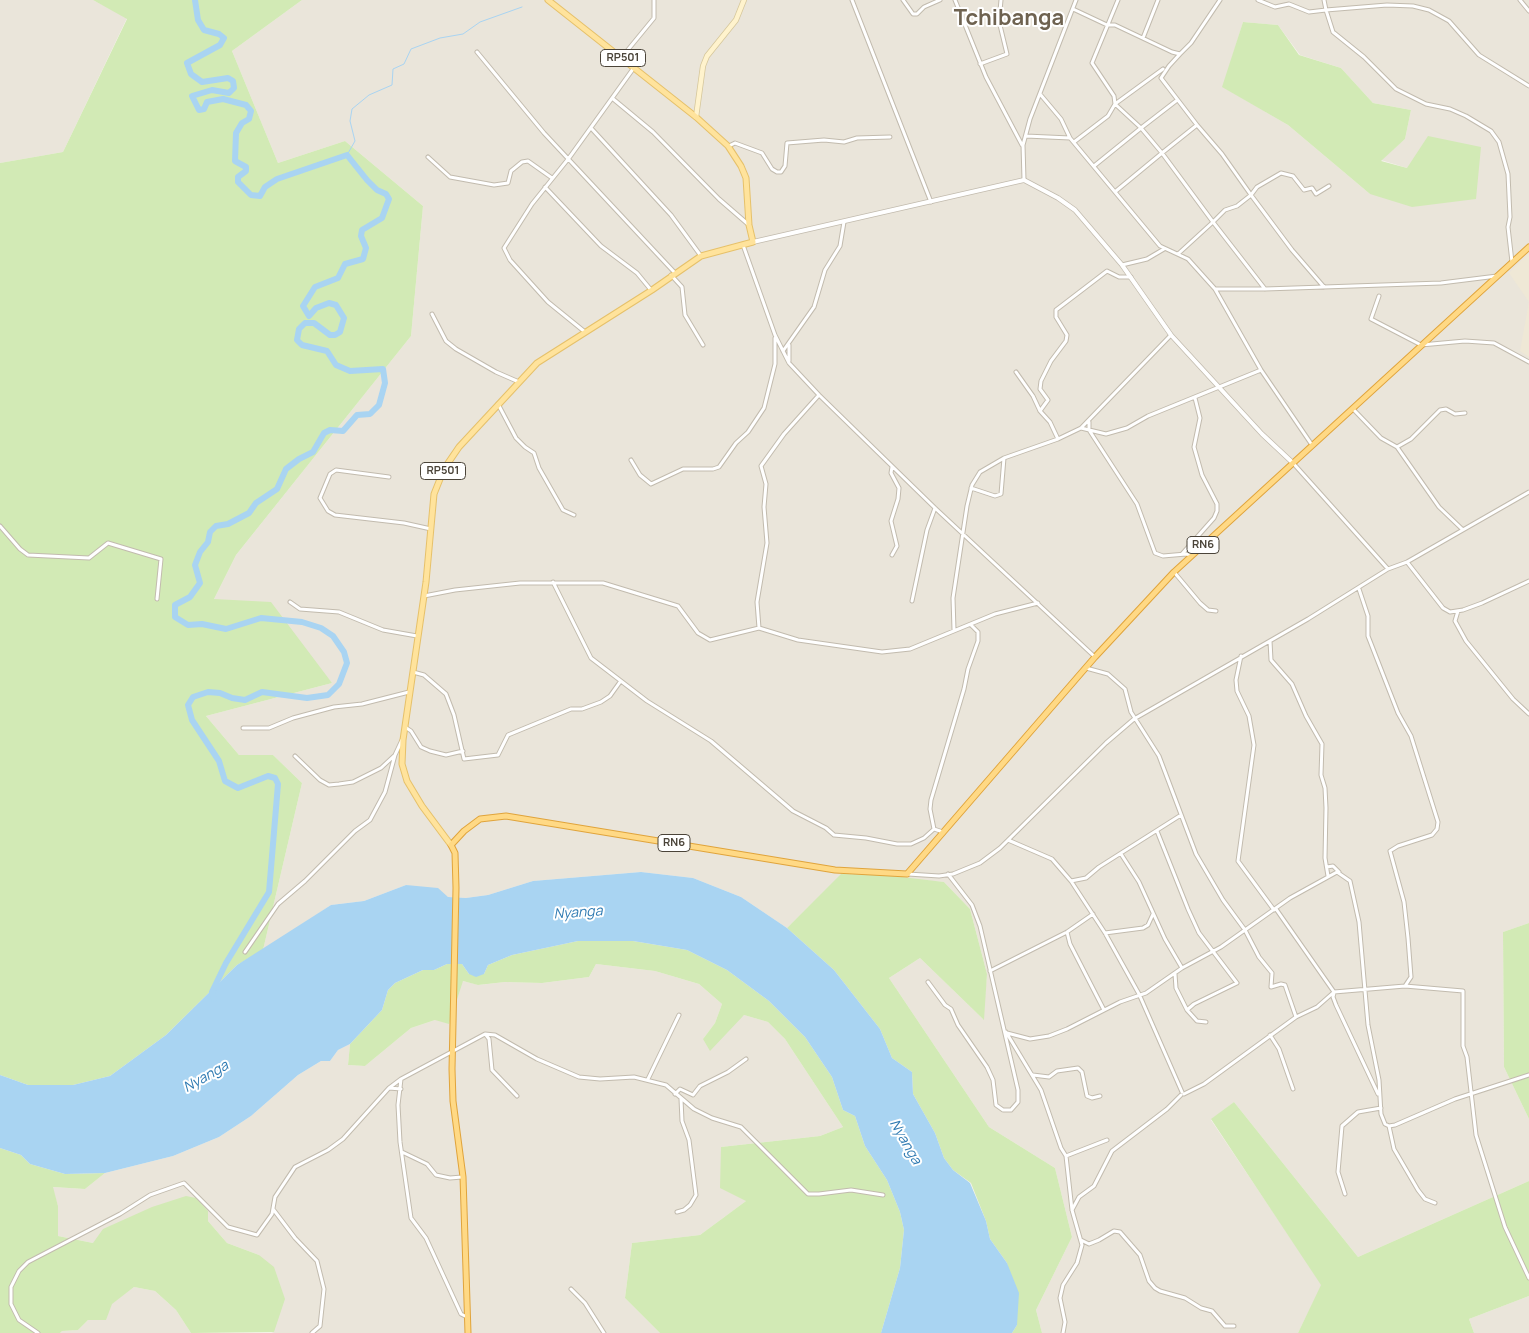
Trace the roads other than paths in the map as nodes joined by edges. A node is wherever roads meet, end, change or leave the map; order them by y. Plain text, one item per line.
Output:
1 (548, 0) edge
2 (654, 0) edge
3 (744, 0) edge
4 (852, 0) edge
5 (903, 0) edge
6 (940, 0) edge
7 (955, 0) edge
8 (1001, 0) edge
9 (1076, 0) edge
10 (1118, 0) edge
11 (1158, 0) edge
12 (1220, 0) edge
13 (1258, 0) edge
14 (1324, 0) edge
15 (1520, 0) edge
16 (1073, 9) junction
17 (1326, 10) junction
18 (1529, 11) edge
19 (1107, 25) junction
20 (1143, 38) junction
21 (477, 52) dead end
22 (1180, 54) junction
23 (622, 57) junction
24 (980, 64) junction
25 (1169, 66) junction
26 (633, 69) junction
27 (1529, 86) edge
28 (1040, 94) junction
29 (612, 98) junction
30 (1176, 101) junction
31 (1115, 104) junction
32 (696, 117) junction
33 (1197, 125) junction
34 (591, 128) junction
35 (1141, 128) junction
36 (1026, 136) junction
37 (890, 137) dead end
38 (1070, 138) junction
39 (1074, 142) junction
40 (1023, 145) junction
41 (728, 146) junction
42 (1162, 154) junction
43 (428, 157) dead end
44 (569, 158) junction
45 (1094, 166) junction
46 (552, 178) junction
47 (1024, 180) junction
48 (1329, 186) dead end
49 (546, 187) junction
50 (1116, 191) junction
51 (1251, 195) junction
52 (930, 202) junction
53 (844, 222) junction
54 (1212, 222) junction
55 (749, 224) junction
56 (753, 242) junction
57 (743, 244) junction
58 (1529, 247) edge
59 (1164, 249) junction
60 (1178, 254) junction
61 (701, 256) junction
62 (1512, 263) junction
63 (1122, 264) junction
64 (673, 274) junction
65 (1499, 276) junction
66 (1130, 277) junction
67 (1324, 287) junction
68 (1215, 289) junction
69 (1266, 289) junction
70 (652, 290) junction
71 (1379, 296) dead end
72 (432, 314) dead end
73 (585, 332) junction
74 (776, 335) junction
75 (1171, 335) junction
76 (789, 344) junction
77 (1422, 344) junction
78 (703, 345) dead end
79 (783, 351) junction
80 (1529, 362) edge
81 (789, 363) junction
82 (1261, 370) junction
83 (1016, 372) dead end
84 (519, 382) junction
85 (1219, 387) junction
86 (819, 395) junction
87 (1195, 398) junction
88 (498, 404) junction
89 (1352, 408) junction
90 (1040, 410) junction
91 (1465, 413) dead end
92 (1089, 421) junction
93 (1081, 428) junction
94 (1089, 430) junction
95 (1106, 434) junction
96 (1058, 439) junction
97 (1096, 439) junction
98 (1312, 446) junction
99 (1397, 447) junction
100 (1004, 458) junction
101 (631, 460) dead end
102 (1293, 463) junction
103 (892, 466) junction
104 (389, 477) dead end
105 (971, 488) junction
106 (1528, 493) edge
107 (934, 508) junction
108 (574, 515) dead end
109 (0, 526) edge
110 (1462, 529) junction
111 (432, 530) junction
112 (963, 533) junction
113 (1182, 554) junction
114 (892, 555) dead end
115 (1192, 556) junction
116 (1407, 562) junction
117 (1388, 569) junction
118 (1174, 572) junction
119 (1529, 581) edge
120 (552, 582) junction
121 (1359, 589) junction
122 (423, 597) junction
123 (156, 599) dead end
124 (912, 601) dead end
125 (290, 602) dead end
126 (1038, 603) junction
127 (1216, 611) dead end
128 (1458, 611) junction
129 (1450, 612) junction
130 (1455, 621) junction
131 (971, 625) junction
132 (759, 628) junction
133 (954, 630) junction
134 (417, 636) junction
135 (1270, 640) junction
136 (1242, 655) junction
137 (1096, 658) junction
138 (1086, 668) junction
139 (412, 672) junction
140 (620, 682) junction
141 (409, 692) junction
142 (1529, 714) edge
143 (1134, 719) junction
144 (405, 727) junction
145 (243, 728) dead end
146 (403, 740) junction
147 (463, 751) junction
148 (395, 755) junction
149 (294, 756) dead end
150 (1181, 815) junction
151 (934, 829) junction
152 (1157, 831) junction
153 (943, 832) junction
154 (1008, 840) junction
155 (451, 845) junction
156 (1121, 854) junction
157 (1327, 867) junction
158 (1339, 872) junction
159 (907, 874) junction
160 (948, 874) junction
161 (1328, 876) junction
162 (1071, 881) junction
163 (1275, 909) junction
164 (1094, 914) junction
165 (1154, 914) junction
166 (1245, 930) junction
167 (1067, 932) junction
168 (1105, 933) junction
169 (1221, 947) junction
170 (245, 952) dead end
171 (1213, 952) junction
172 (1217, 957) junction
173 (1182, 968) junction
174 (990, 971) junction
175 (1175, 973) junction
176 (928, 982) dead end
177 (1405, 986) junction
178 (1365, 990) junction
179 (1334, 992) junction
180 (1139, 994) junction
181 (1105, 1010) junction
182 (1187, 1010) junction
183 (679, 1015) dead end
184 (1296, 1017) junction
185 (1206, 1022) dead end
186 (1003, 1027) junction
187 (1007, 1033) junction
188 (485, 1034) junction
189 (1270, 1035) junction
190 (453, 1050) junction
191 (746, 1059) dead end
192 (1030, 1074) junction
193 (1529, 1074) edge
194 (401, 1079) junction
195 (648, 1079) junction
196 (389, 1088) junction
197 (400, 1089) junction
198 (1293, 1089) dead end
199 (675, 1094) junction
200 (1182, 1094) junction
201 (1472, 1094) junction
202 (518, 1096) dead end
203 (1100, 1096) dead end
204 (1379, 1097) junction
205 (681, 1099) junction
206 (1381, 1108) junction
207 (1389, 1126) junction
208 (1107, 1140) dead end
209 (402, 1151) junction
210 (1066, 1156) junction
211 (463, 1177) junction
212 (1345, 1194) dead end
213 (883, 1196) dead end
214 (1435, 1203) dead end
215 (273, 1209) junction
216 (1072, 1210) junction
217 (677, 1212) dead end
218 (1081, 1240) junction
219 (1529, 1278) edge
220 (571, 1288) dead end
221 (468, 1317) junction
222 (1234, 1326) dead end
223 (38, 1333) edge
224 (312, 1333) edge
225 (468, 1333) edge
226 (604, 1333) edge
227 (1063, 1333) edge

1 - 23 main road, RP501
2 - 23 street
3 - 32 main road
4 - 52 street
5 - 6 street
7 - 24 street
8 - 24 street
9 - 16 street
10 - 19 street
11 - 20 street
12 - 22 street
13 - 17 street
14 - 17 street
15 - 18 street
16 - 19 street
16 - 28 street
17 - 27 street
17 - 62 street
19 - 20 street
19 - 31 street
20 - 22 street
21 - 44 street
22 - 25 street
23 - 26 main road, RP501
24 - 40 street
25 - 30 street
25 - 31 street
26 - 29 street
26 - 32 main road, RP501
28 - 36 street
28 - 38 street
29 - 34 street
29 - 55 street
30 - 33 street
30 - 35 street
31 - 35 street
31 - 39 street
32 - 41 main road, RP501
33 - 42 street
33 - 51 street
34 - 44 street
34 - 61 street
35 - 42 street
35 - 45 street
36 - 38 street
36 - 40 street
37 - 41 street
38 - 39 street
39 - 45 street
40 - 47 street
41 - 55 main road, RP501
42 - 50 street
42 - 54 street
43 - 46 street
44 - 46 street
44 - 64 street
45 - 50 street
46 - 49 street
47 - 52 street
47 - 63 street
48 - 51 street
49 - 70 street
49 - 73 street
50 - 59 street
51 - 54 street
51 - 67 street
52 - 53 street
53 - 56 street
53 - 76 street
54 - 60 street
54 - 69 street
55 - 56 main road, RP501
56 - 57 main road, RP501
57 - 61 main road, RP501
57 - 74 street
58 - 62 highway, RN6
59 - 60 street
59 - 63 street
60 - 68 street
61 - 64 main road, RP501
62 - 65 highway, RN6
63 - 66 street
64 - 70 main road, RP501
64 - 78 street
65 - 67 street
65 - 77 highway, RN6
66 - 75 street
66 - 90 street
67 - 69 street
68 - 69 street
68 - 82 street
70 - 73 main road, RP501
71 - 77 street
72 - 84 street
73 - 84 main road, RP501
74 - 79 street
74 - 101 street
75 - 85 street
75 - 92 street
76 - 79 street
76 - 81 street
77 - 80 street
77 - 89 highway, RN6
79 - 81 street
81 - 86 street
82 - 85 street
82 - 98 street
83 - 90 street
84 - 88 main road, RP501
85 - 87 street
85 - 102 street
86 - 103 street
86 - 132 street
87 - 95 street
87 - 113 street
88 - 108 street
88 - 111 main road, RP501
89 - 98 highway, RN6
89 - 99 street
90 - 96 street
91 - 99 street
92 - 93 street
92 - 94 street
93 - 94 street
93 - 96 street
94 - 95 street
94 - 97 street
95 - 97 street
96 - 100 street
97 - 113 street
98 - 102 highway, RN6
99 - 110 street
100 - 105 street
100 - 105 street
102 - 115 highway, RN6
102 - 117 street
103 - 107 street
103 - 114 street
104 - 111 street
105 - 112 street
106 - 110 street
107 - 112 street
107 - 124 street
109 - 123 street
110 - 116 street
111 - 122 main road, RP501
112 - 126 street
112 - 133 street
113 - 115 street
115 - 118 highway, RN6
116 - 117 street
116 - 129 street
117 - 121 street
118 - 127 street
118 - 137 highway, RN6
119 - 128 street
120 - 122 street
120 - 132 street
120 - 140 street
121 - 135 street
121 - 177 street
122 - 134 main road, RP501
125 - 134 street
126 - 131 street
126 - 137 street
128 - 129 street
128 - 130 street
129 - 130 street
130 - 142 street
131 - 133 street
131 - 151 street
132 - 133 street
134 - 139 main road, RP501
135 - 136 street
135 - 157 street
136 - 143 street
136 - 163 street
137 - 138 highway, RN6
138 - 143 street
138 - 153 highway, RN6
139 - 141 main road, RP501
139 - 147 street
140 - 147 street
140 - 151 street
141 - 144 main road, RP501
141 - 145 street
143 - 150 street
143 - 154 street
144 - 146 main road, RP501
144 - 147 street
146 - 148 street
146 - 155 main road, RP501
148 - 149 street
148 - 170 street
150 - 152 street
150 - 166 street
151 - 153 street
152 - 156 street
152 - 171 street
153 - 159 highway, RN6
154 - 160 street
154 - 162 street
155 - 159 highway, RN6
155 - 190 highway
156 - 162 street
156 - 165 street
157 - 158 street
157 - 161 street
158 - 161 street
158 - 178 street
159 - 160 street
160 - 174 street
161 - 163 street
162 - 164 street
163 - 166 street
163 - 179 street
164 - 167 street
164 - 168 street
165 - 168 street
165 - 173 street
166 - 169 street
166 - 184 street
167 - 174 street
167 - 181 street
168 - 180 street
169 - 171 street
169 - 172 street
171 - 172 street
171 - 173 street
172 - 182 street
173 - 175 street
174 - 186 street
175 - 180 street
175 - 182 street
176 - 186 street
177 - 178 street
177 - 201 street
178 - 179 street
178 - 204 street
179 - 184 street
179 - 204 street
180 - 181 street
180 - 200 street
181 - 187 street
182 - 185 street
183 - 195 street
184 - 189 street
186 - 187 street
187 - 192 street
188 - 190 street
188 - 195 street
188 - 202 street
189 - 198 street
189 - 200 street
190 - 194 street
190 - 211 highway
191 - 199 street
192 - 203 street
192 - 210 street
193 - 201 street
194 - 196 street
194 - 197 street
195 - 199 street
196 - 197 street
196 - 215 street
197 - 209 street
199 - 205 street
200 - 216 street
201 - 207 street
201 - 219 street
204 - 206 street
205 - 213 street
205 - 217 street
206 - 207 street
206 - 212 street
207 - 214 street
208 - 210 street
209 - 211 street
209 - 221 street
210 - 216 street
211 - 221 highway
215 - 223 street
215 - 224 street
216 - 218 street
218 - 222 street
218 - 227 street
220 - 226 street
221 - 225 highway

